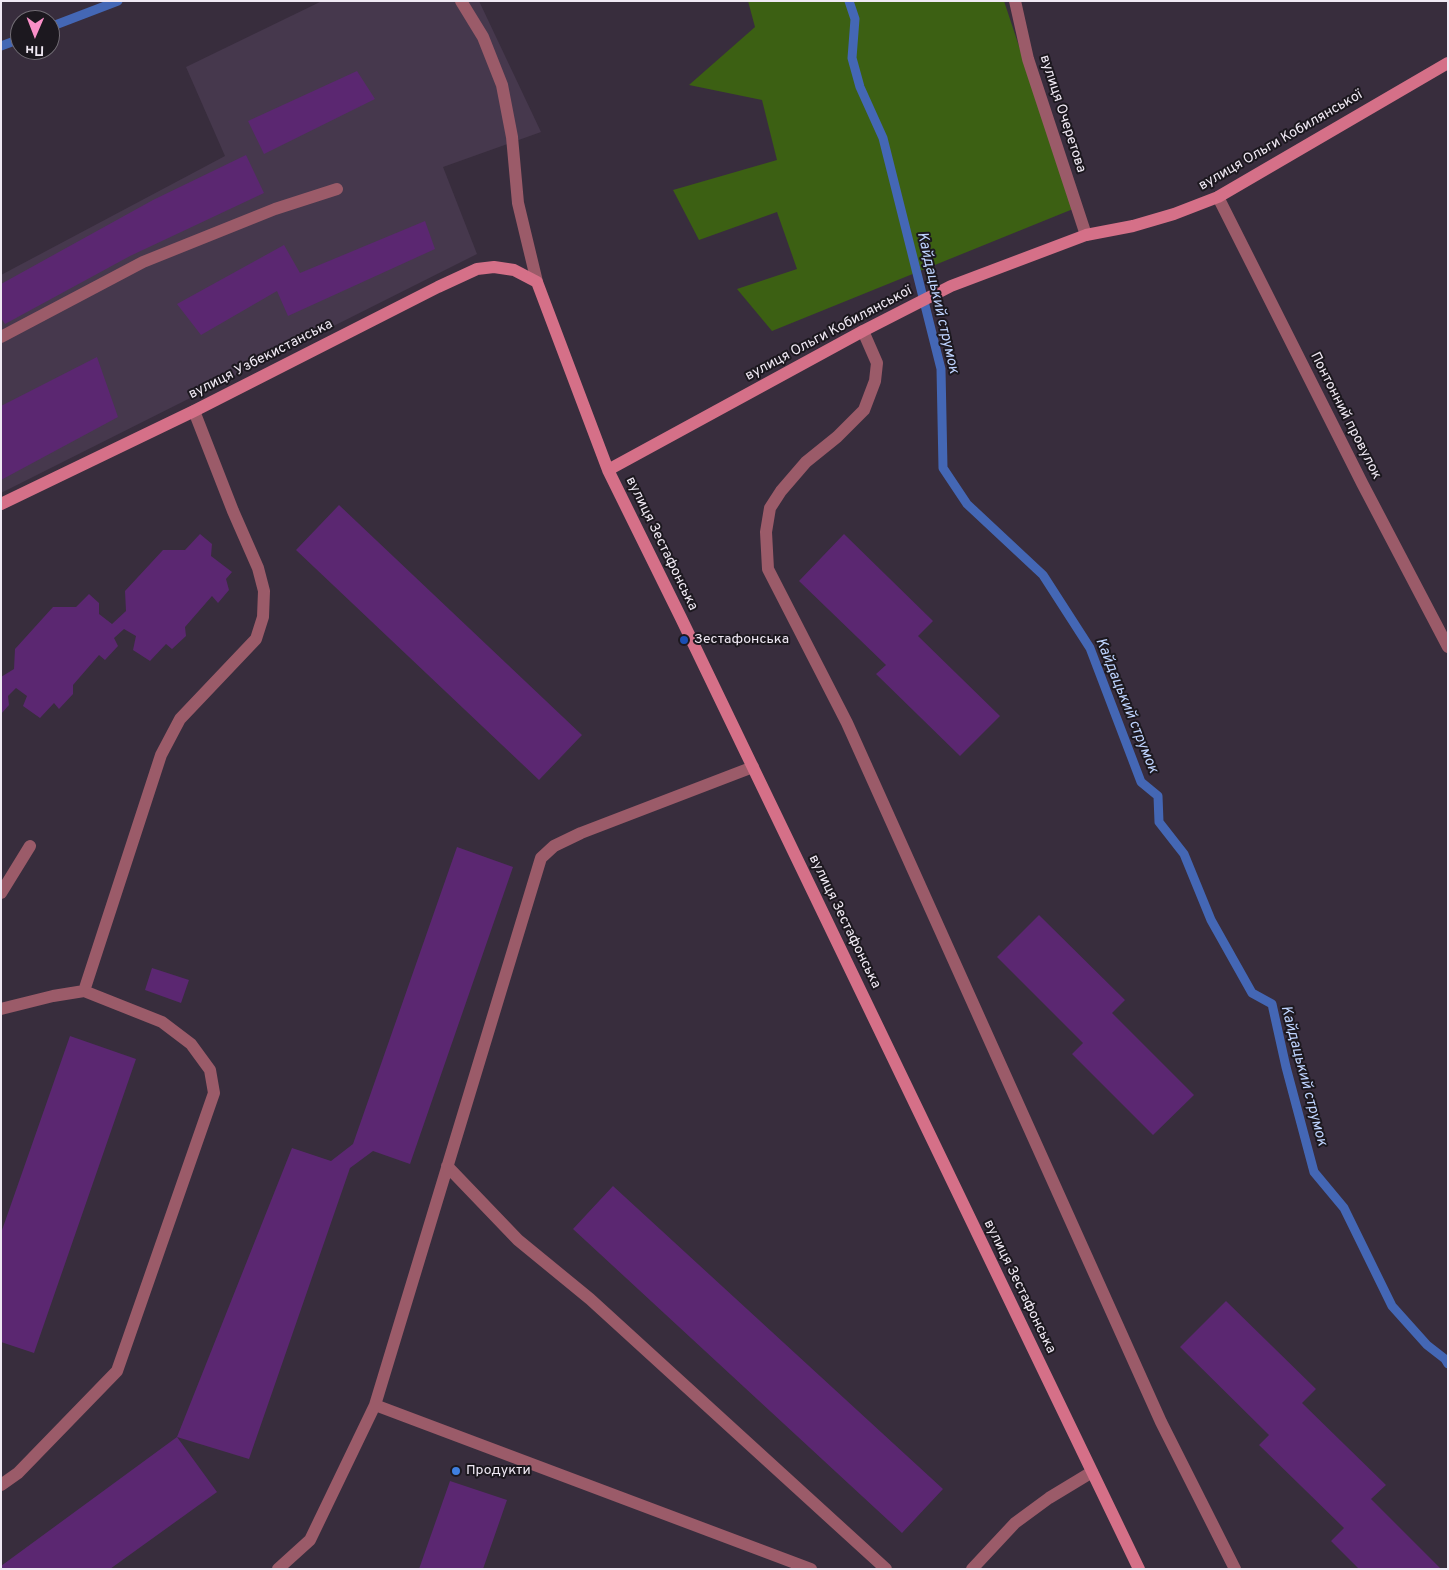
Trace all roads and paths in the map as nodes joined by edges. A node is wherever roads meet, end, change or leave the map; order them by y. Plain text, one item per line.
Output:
1 (461, 1) edge
2 (1015, 1) edge
3 (1448, 63) edge
4 (337, 189) dead end
5 (1218, 198) junction
6 (1086, 235) junction
7 (537, 282) junction
8 (863, 332) junction
9 (1, 336) edge
10 (194, 411) junction
11 (608, 470) junction
12 (1, 504) edge
13 (1448, 646) edge
14 (753, 768) junction
15 (30, 846) dead end
16 (1, 893) edge
17 (84, 991) junction
18 (1, 1009) edge
19 (447, 1166) junction
20 (375, 1404) junction
21 (1092, 1472) junction
22 (1, 1485) edge
23 (278, 1569) edge
24 (811, 1569) edge
25 (886, 1569) edge
26 (972, 1569) edge
27 (1139, 1569) edge
28 (1235, 1569) edge

1 - 7 street
2 - 6 street, вулиця Очеретова
3 - 5 street, вулиця Ольги Кобилянської
4 - 9 street
5 - 6 street, вулиця Ольги Кобилянської
5 - 13 street, Понтонний провулок
6 - 8 street, вулиця Ольги Кобилянської
7 - 10 street, вулиця Узбекистанська
7 - 11 street, вулиця Зестафонська
8 - 11 street, вулиця Ольги Кобилянської
8 - 28 street
10 - 12 street, вулиця Узбекистанська
10 - 17 street
11 - 14 street, вулиця Зестафонська
14 - 19 street
14 - 21 street, вулиця Зестафонська
15 - 16 street
17 - 18 street
17 - 22 street
19 - 20 street
19 - 25 street
20 - 23 street
20 - 24 street
21 - 26 street
21 - 27 street, вулиця Зестафонська

